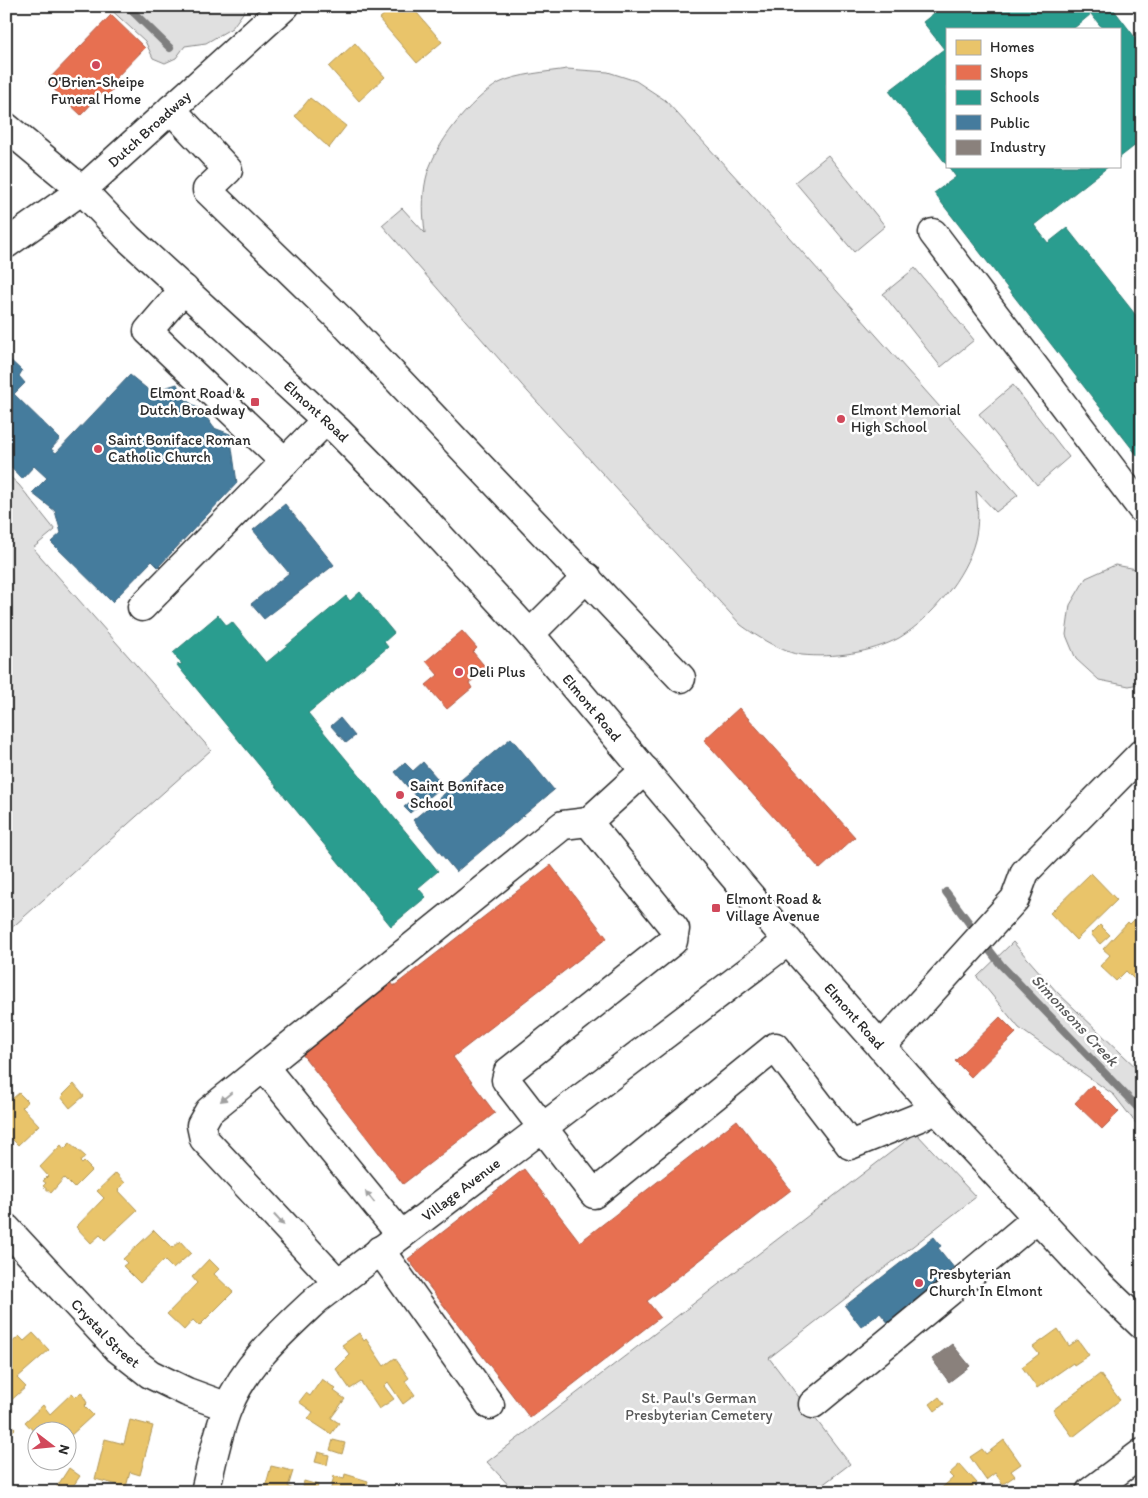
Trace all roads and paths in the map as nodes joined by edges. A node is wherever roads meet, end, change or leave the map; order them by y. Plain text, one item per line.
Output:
1 (285, 6) edge
2 (171, 109) junction
3 (6, 128) edge
4 (82, 190) junction
5 (933, 233) dead end
6 (6, 244) edge
7 (184, 289) junction
8 (326, 420) junction
9 (285, 462) junction
10 (1142, 508) edge
11 (587, 577) junction
12 (142, 607) dead end
13 (530, 634) junction
14 (681, 678) dead end
15 (1142, 753) edge
16 (645, 770) junction
17 (588, 822) junction
18 (788, 941) junction
19 (881, 1047) junction
20 (264, 1067) junction
21 (937, 1110) junction
22 (542, 1127) junction
23 (1037, 1218) junction
24 (6, 1228) edge
25 (391, 1243) junction
26 (338, 1283) junction
27 (1142, 1325) edge
28 (813, 1404) dead end
29 (490, 1405) dead end
30 (228, 1407) junction
31 (1142, 1453) edge
32 (205, 1492) edge
33 (1090, 1492) edge

1 - 2 main road, Dutch Broadway
2 - 4 main road, Dutch Broadway
2 - 11 main road
3 - 4 main road, Elmont Road
4 - 6 main road, Dutch Broadway
4 - 7 main road, Elmont Road
5 - 10 main road
7 - 8 main road, Elmont Road
7 - 9 main road
8 - 9 main road
8 - 13 main road, Elmont Road
9 - 12 main road
11 - 13 main road
11 - 14 main road
13 - 16 main road, Elmont Road
15 - 19 main road
16 - 17 main road
16 - 18 main road, Elmont Road
17 - 20 main road
17 - 22 main road
18 - 19 main road, Elmont Road
18 - 22 main road, Village Avenue
19 - 21 main road, Elmont Road
25 -> 20 main road
20 -> 26 main road
21 - 22 main road
21 - 23 main road, Elmont Road
22 - 25 main road, Village Avenue
23 - 27 main road, Elmont Road
23 - 28 main road
24 - 30 main road, Crystal Street
25 - 26 main road, Village Avenue
25 - 29 main road
26 - 30 main road, Village Avenue
30 - 32 main road, Village Avenue
31 - 33 main road

